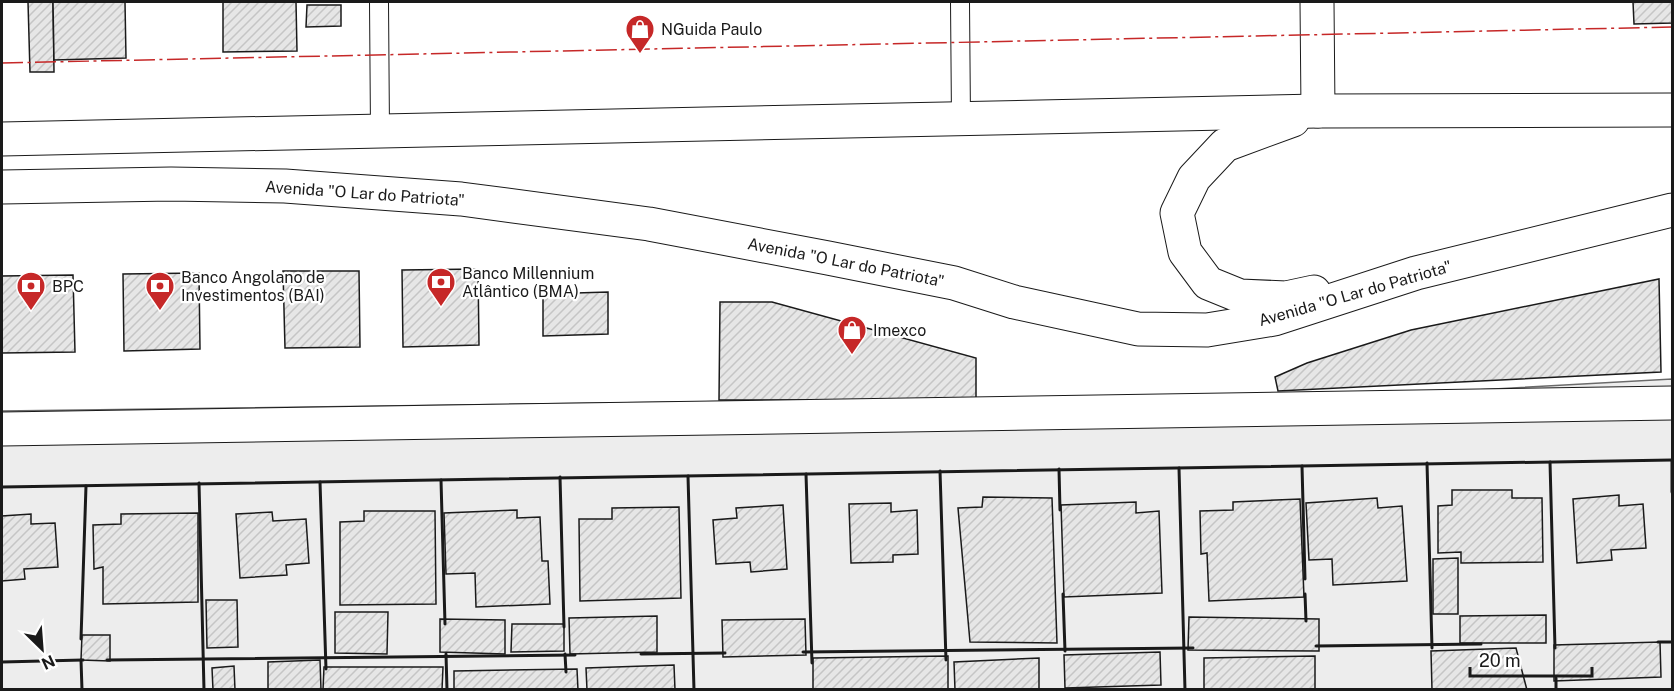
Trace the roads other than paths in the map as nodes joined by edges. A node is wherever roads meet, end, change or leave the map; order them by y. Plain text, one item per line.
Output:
1 (379, 2) edge
2 (960, 2) edge
3 (1317, 2) edge
4 (1672, 110) edge
5 (1318, 111) junction
6 (961, 120) junction
7 (381, 132) junction
8 (2, 139) edge
9 (2, 187) edge
10 (1672, 210) edge
11 (1416, 273) junction
12 (1672, 403) edge
13 (2, 429) edge

1 - 7 lane
2 - 6 lane
3 - 5 main road
4 - 5 main road
5 - 6 main road
5 - 11 main road
6 - 7 main road
7 - 8 main road
9 - 11 main road, Avenida "O Lar do Patriota"
10 - 11 main road, Avenida "O Lar do Patriota"
12 - 13 main road

